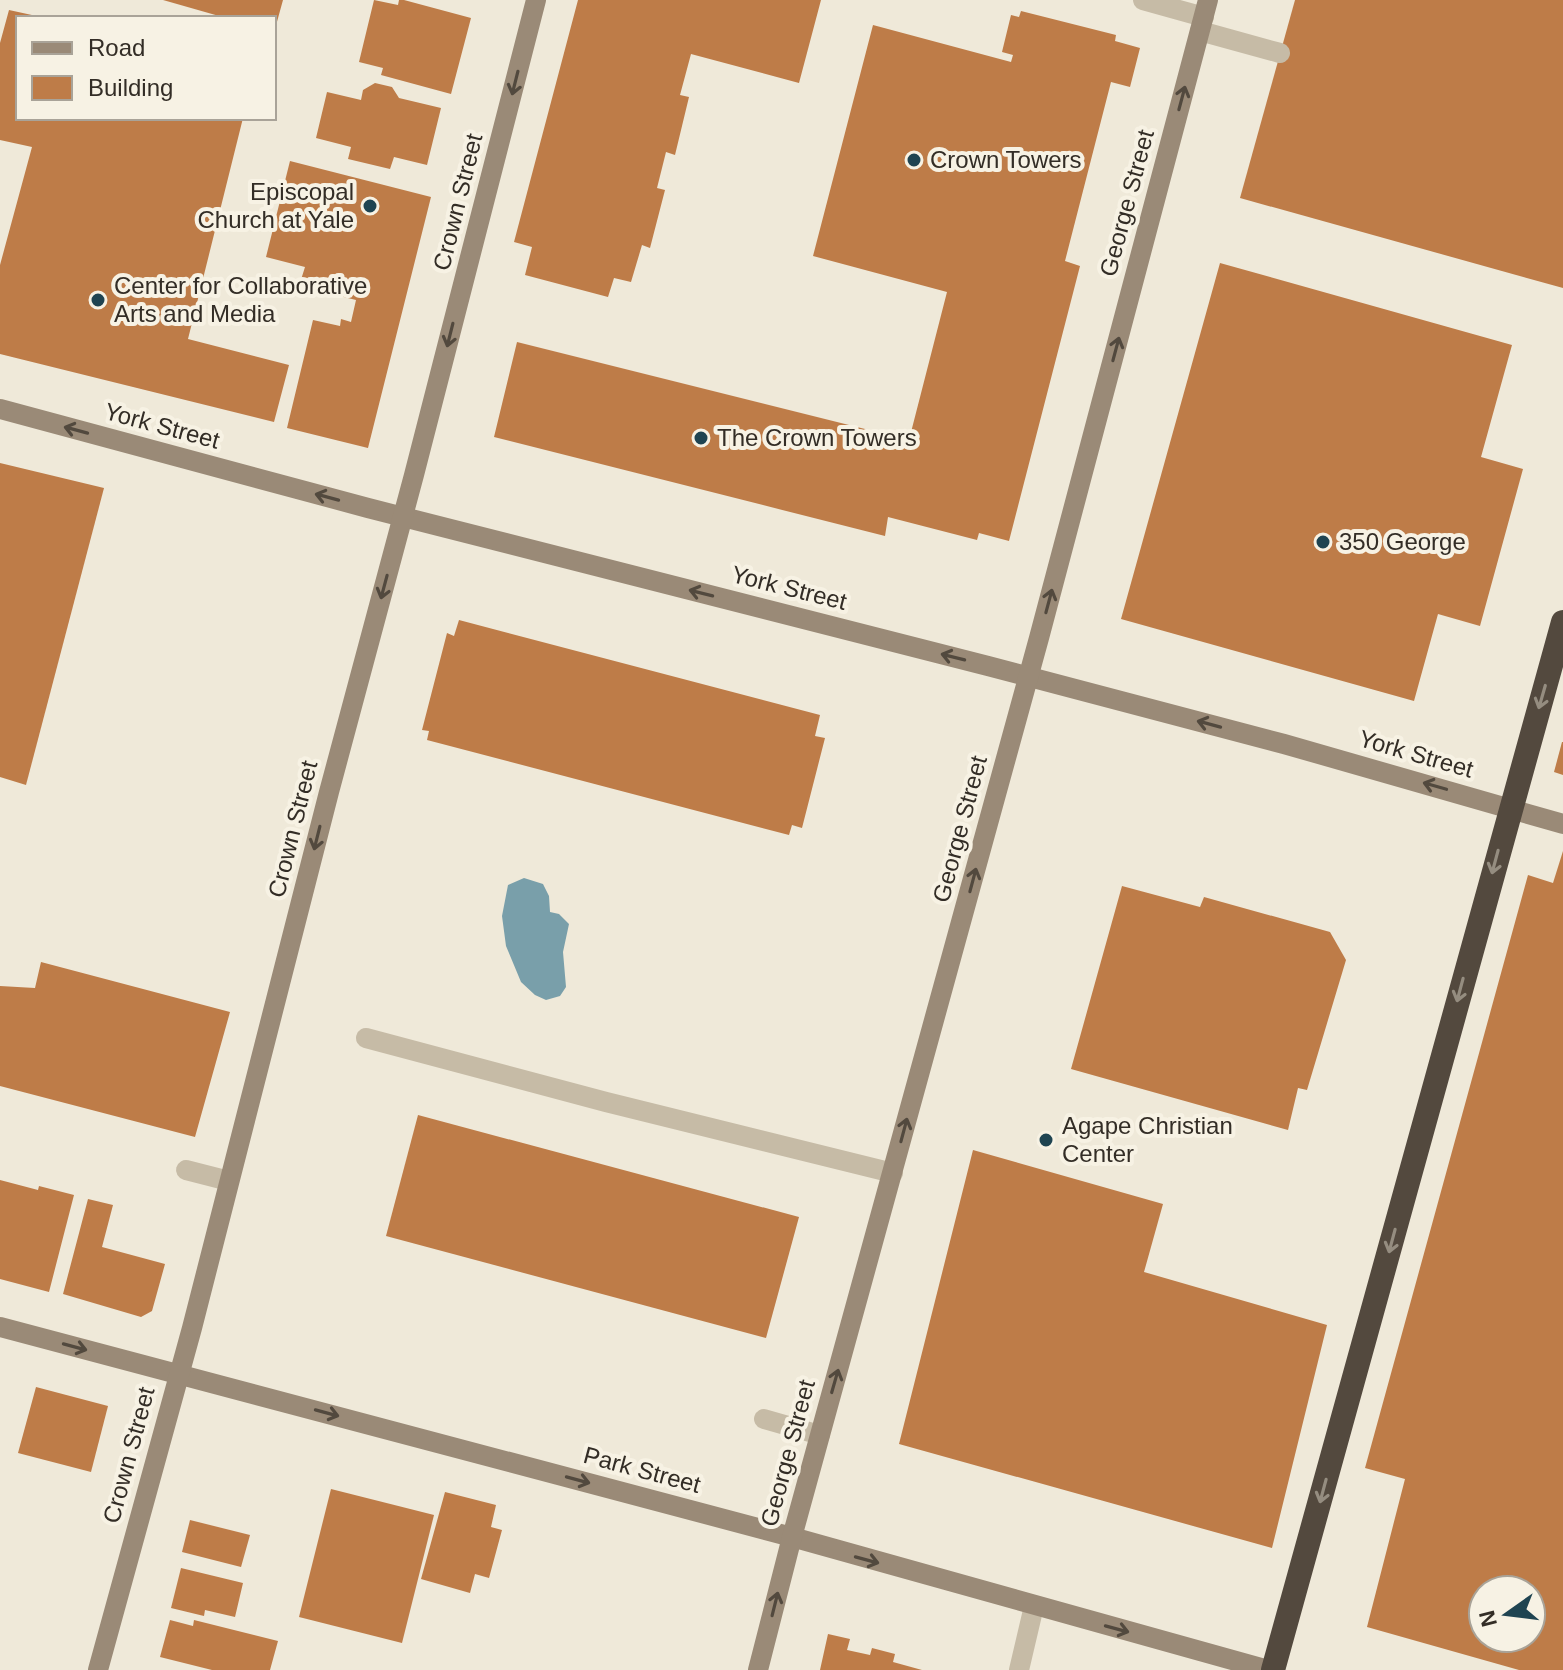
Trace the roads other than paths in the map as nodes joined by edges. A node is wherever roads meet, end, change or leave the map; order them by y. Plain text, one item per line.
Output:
1 (536, 0) edge
2 (1143, 0) edge
3 (1204, 16) edge
4 (1280, 53) dead end
5 (0, 409) edge
6 (403, 516) junction
7 (1563, 622) edge
8 (1029, 676) junction
9 (1509, 809) junction
10 (1563, 824) edge
11 (366, 1038) dead end
12 (186, 1170) dead end
13 (893, 1173) junction
14 (229, 1181) junction
15 (0, 1327) edge
16 (178, 1374) junction
17 (764, 1419) dead end
18 (820, 1435) junction
19 (792, 1537) junction
20 (1034, 1606) junction
21 (98, 1670) edge
22 (758, 1670) edge
23 (1019, 1670) edge
24 (1271, 1670) edge

1 -> 6 main road, Crown Street
2 - 3 street
3 - 4 street
8 -> 3 main road, George Street
6 -> 5 main road, York Street
8 -> 6 main road, York Street
6 -> 14 main road, Crown Street
7 -> 9 highway
9 -> 8 main road, York Street
13 -> 8 main road, George Street
9 - 10 main road, York Street
9 -> 24 highway
11 - 13 street
12 - 14 street
18 -> 13 main road, George Street
14 - 16 main road, Crown Street
15 -> 16 main road, Park Street
16 -> 19 main road, Park Street
16 - 21 main road, Crown Street
17 - 18 street
18 - 19 main road, George Street
19 -> 20 main road, Park Street
22 -> 19 main road, George Street
20 - 23 street
20 -> 24 main road, Park Street

